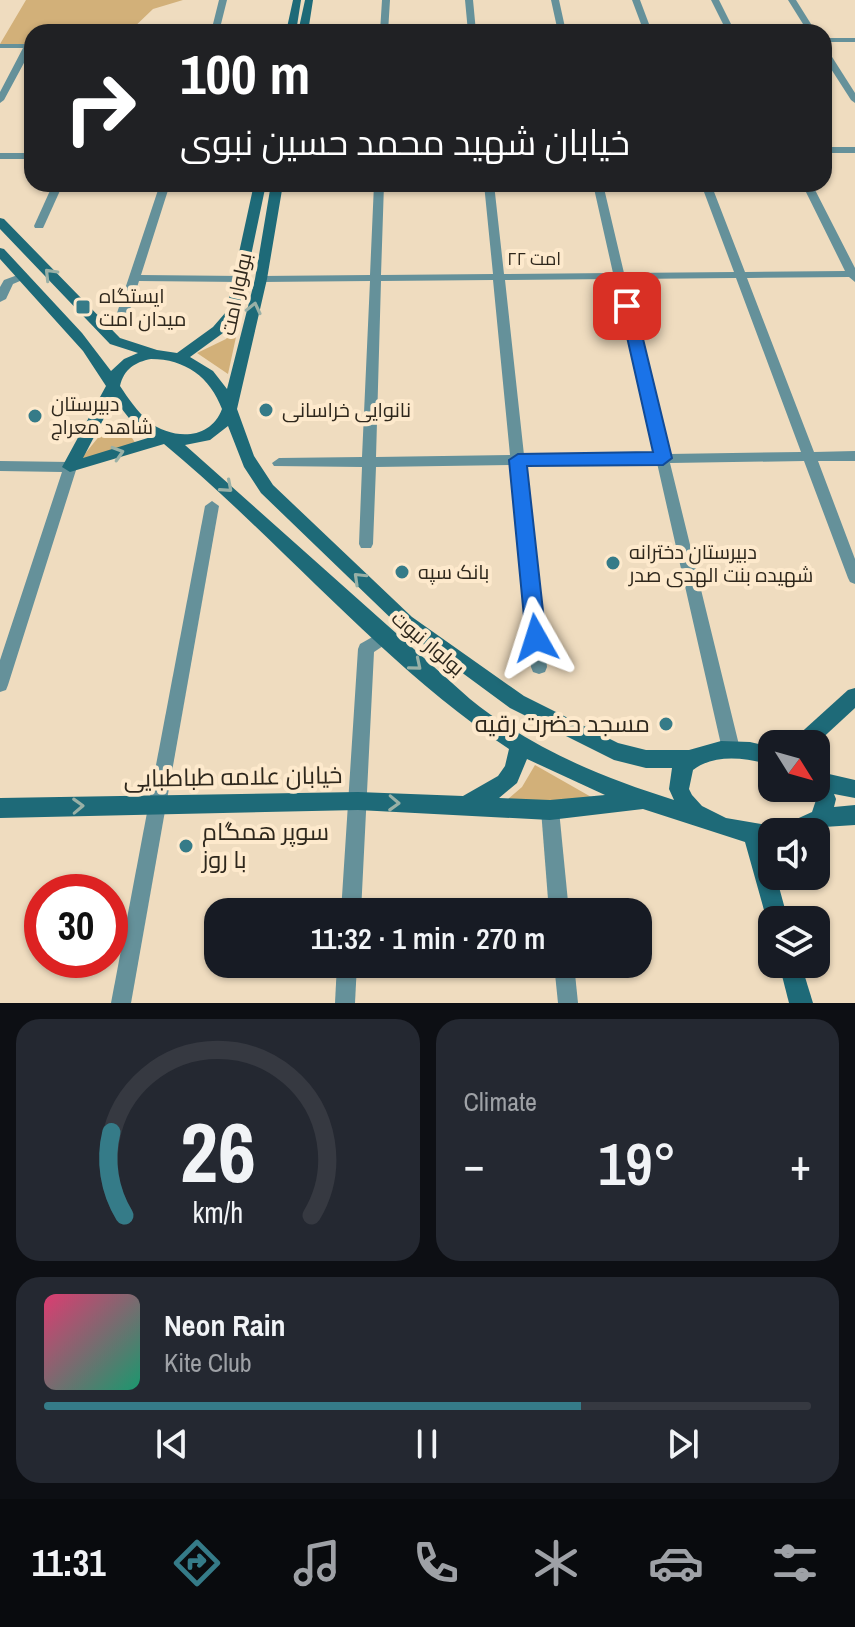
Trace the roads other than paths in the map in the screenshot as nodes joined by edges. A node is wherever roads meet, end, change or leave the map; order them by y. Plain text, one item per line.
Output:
1 (223, 0) edge
2 (297, 0) edge
3 (309, 0) edge
4 (386, 0) edge
5 (469, 0) edge
6 (555, 0) edge
7 (636, 0) edge
8 (715, 0) edge
9 (792, 0) edge
10 (217, 24) edge
11 (292, 24) edge
12 (304, 24) edge
13 (384, 24) edge
14 (471, 24) edge
15 (560, 24) edge
16 (645, 24) edge
17 (727, 24) edge
18 (807, 24) edge
19 (832, 40) edge
20 (855, 40) edge
21 (0, 46) edge
22 (24, 46) edge
23 (24, 57) edge
24 (832, 64) edge
25 (0, 100) edge
26 (855, 100) edge
27 (832, 150) edge
28 (855, 150) edge
29 (0, 156) edge
30 (24, 156) edge
31 (54, 192) edge
32 (162, 192) edge
33 (258, 192) edge
34 (276, 192) edge
35 (379, 192) edge
36 (490, 192) edge
37 (600, 192) edge
38 (709, 192) edge
39 (811, 192) edge
40 (0, 222) edge
41 (39, 226) dead end
42 (0, 252) edge
43 (740, 275) junction
44 (23, 276) junction
45 (620, 276) junction
46 (854, 276) edge
47 (498, 277) junction
48 (134, 278) junction
49 (375, 278) junction
50 (242, 279) junction
51 (261, 279) junction
52 (4, 282) edge
53 (0, 299) edge
54 (122, 316) dead end
55 (154, 354) junction
56 (180, 357) junction
57 (113, 388) junction
58 (229, 411) junction
59 (166, 438) junction
60 (855, 456) edge
61 (809, 457) junction
62 (663, 458) junction
63 (518, 460) junction
64 (369, 462) junction
65 (279, 463) dead end
66 (0, 466) edge
67 (70, 467) junction
68 (212, 506) dead end
69 (366, 544) dead end
70 (855, 578) edge
71 (383, 637) junction
72 (539, 667) dead end
73 (0, 685) edge
74 (855, 696) edge
75 (817, 730) edge
76 (519, 745) junction
77 (731, 749) junction
78 (758, 754) edge
79 (689, 759) junction
80 (830, 784) edge
81 (855, 789) edge
82 (358, 801) junction
83 (641, 802) junction
84 (825, 802) edge
85 (157, 804) junction
86 (467, 805) junction
87 (0, 808) edge
88 (550, 810) junction
89 (855, 815) edge
90 (703, 818) junction
91 (821, 818) joint
92 (758, 834) edge
93 (352, 898) edge
94 (558, 898) edge
95 (346, 978) edge
96 (565, 978) edge
97 (794, 978) edge
98 (121, 1003) edge
99 (345, 1003) edge
100 (568, 1003) edge
101 (801, 1003) edge

1 - 10 street
2 - 11 main road
3 - 12 main road
4 - 13 street
5 - 14 street
6 - 15 street
7 - 16 street
8 - 17 street
9 - 18 street
19 - 20 street
21 - 22 street
23 - 25 street
24 - 26 street
27 - 28 street
29 - 30 street
31 - 41 street
32 - 48 street
33 - 50 main road, بولوار امت
34 - 51 main road, بولوار امت
35 - 49 street
36 - 47 street
37 - 45 street
38 - 43 street
39 - 46 street
55 -> 40 main road
42 - 44 main road
43 - 45 street, امت ۲۲
43 - 46 street, امت ۲۲
43 - 61 street
44 - 52 street
44 - 57 main road
45 - 47 street, امت ۲۲
45 - 62 street
47 - 49 street, امت ۲۲
47 - 63 street
48 - 50 street
48 - 54 street
49 - 51 street, امت ۲۲
49 - 64 street
50 - 56 main road, بولوار امت
58 -> 51 main road, بولوار امت
52 - 53 street
55 - 56 main road
55 - 57 main road
56 - 58 main road
57 - 59 main road
57 - 67 main road
58 - 59 main road
79 -> 58 main road, بولوار نبوت
67 -> 59 main road
59 -> 71 main road, بولوار نبوت
60 - 61 street
61 - 62 street
61 - 70 street
62 - 63 street
62 - 77 street
63 - 64 street
63 - 72 street
64 - 65 street
64 - 69 street
66 - 67 street
67 - 73 street
68 - 85 street
71 -> 76 main road, بولوار نبوت
71 - 82 street
74 - 75 main road
76 - 83 main road, بولوار نبوت
76 - 86 main road, خیابان علامه طباطبایی
77 - 78 main road
77 - 79 main road, بولوار نبوت
79 - 90 main road
80 - 81 main road
82 - 85 main road, خیابان علامه طباطبایی
82 -> 86 main road, خیابان علامه طباطبایی
82 - 93 street
83 - 88 main road, خیابان علامه طباطبایی
83 - 90 main road, بولوار نبوت
84 - 91 main road
87 -> 85 main road, خیابان علامه طباطبایی
85 - 98 street
86 - 88 main road, خیابان علامه طباطبایی
88 - 94 street
89 - 91 main road
90 - 92 main road, بولوار نبوت
95 - 99 street
96 - 100 street
97 - 101 main road

